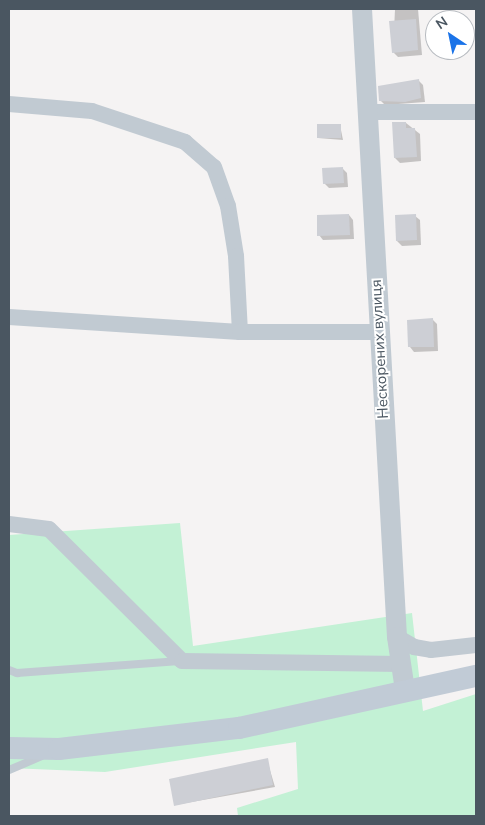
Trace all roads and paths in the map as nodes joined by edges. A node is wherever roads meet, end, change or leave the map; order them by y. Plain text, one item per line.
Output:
1 (362, 9) edge
2 (9, 104) edge
3 (367, 112) junction
4 (476, 112) edge
5 (9, 317) edge
6 (240, 332) junction
7 (379, 332) junction
8 (9, 524) edge
9 (397, 637) junction
10 (476, 646) edge
11 (182, 661) junction
12 (401, 664) junction
13 (9, 670) edge
14 (476, 676) edge
15 (405, 690) junction
16 (9, 748) edge
17 (59, 749) junction
18 (9, 770) edge

1 - 3 street, Нескорених вулиця
2 - 6 street
3 - 4 street
3 - 7 street, Нескорених вулиця
5 - 6 street
6 - 7 street
7 - 9 street, Нескорених вулиця
8 - 11 street
9 - 10 street
9 - 12 street, Нескорених вулиця
11 - 12 street
11 - 13 lane
12 - 15 street, Нескорених вулиця
14 - 15 main road
15 - 17 main road
16 - 17 main road
17 - 18 lane

